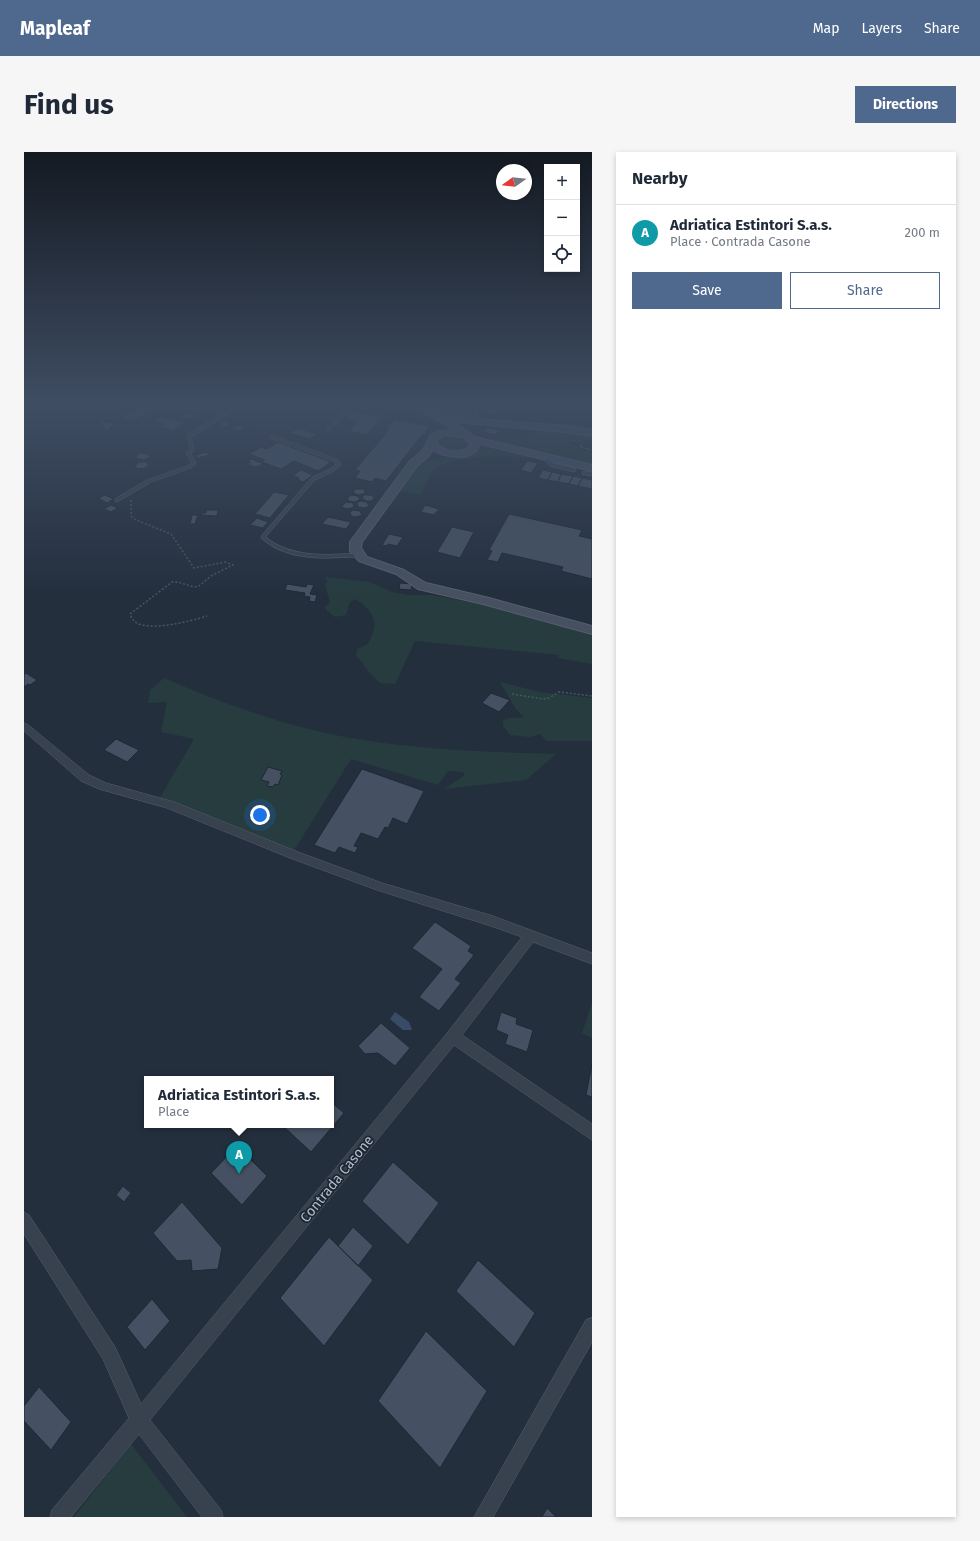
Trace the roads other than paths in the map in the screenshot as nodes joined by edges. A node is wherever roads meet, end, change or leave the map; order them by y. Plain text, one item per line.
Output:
1 (190, 467) edge
2 (336, 467) edge
3 (410, 467) edge
4 (415, 467) edge
5 (559, 467) edge
6 (578, 467) edge
7 (574, 470) dead end
8 (588, 470) edge
9 (408, 471) junction
10 (592, 474) edge
11 (117, 500) dead end
12 (359, 555) junction
13 (592, 630) edge
14 (24, 726) edge
15 (531, 936) junction
16 (592, 959) edge
17 (454, 1036) junction
18 (592, 1134) edge
19 (24, 1220) edge
20 (592, 1326) edge
21 (139, 1420) junction
22 (59, 1517) edge
23 (214, 1517) edge
24 (483, 1517) edge

1 - 11 lane
2 - 12 lane
3 - 9 main road
4 - 9 main road
5 - 7 lane
6 - 8 main road
8 - 10 lane
9 - 12 main road
12 - 13 main road
14 - 15 street
15 - 16 street
15 - 17 street, Contrada Casone
17 - 18 street
17 - 21 street, Contrada Casone
19 - 21 street
20 - 24 street
21 - 22 street, Contrada Casone
21 - 23 street

